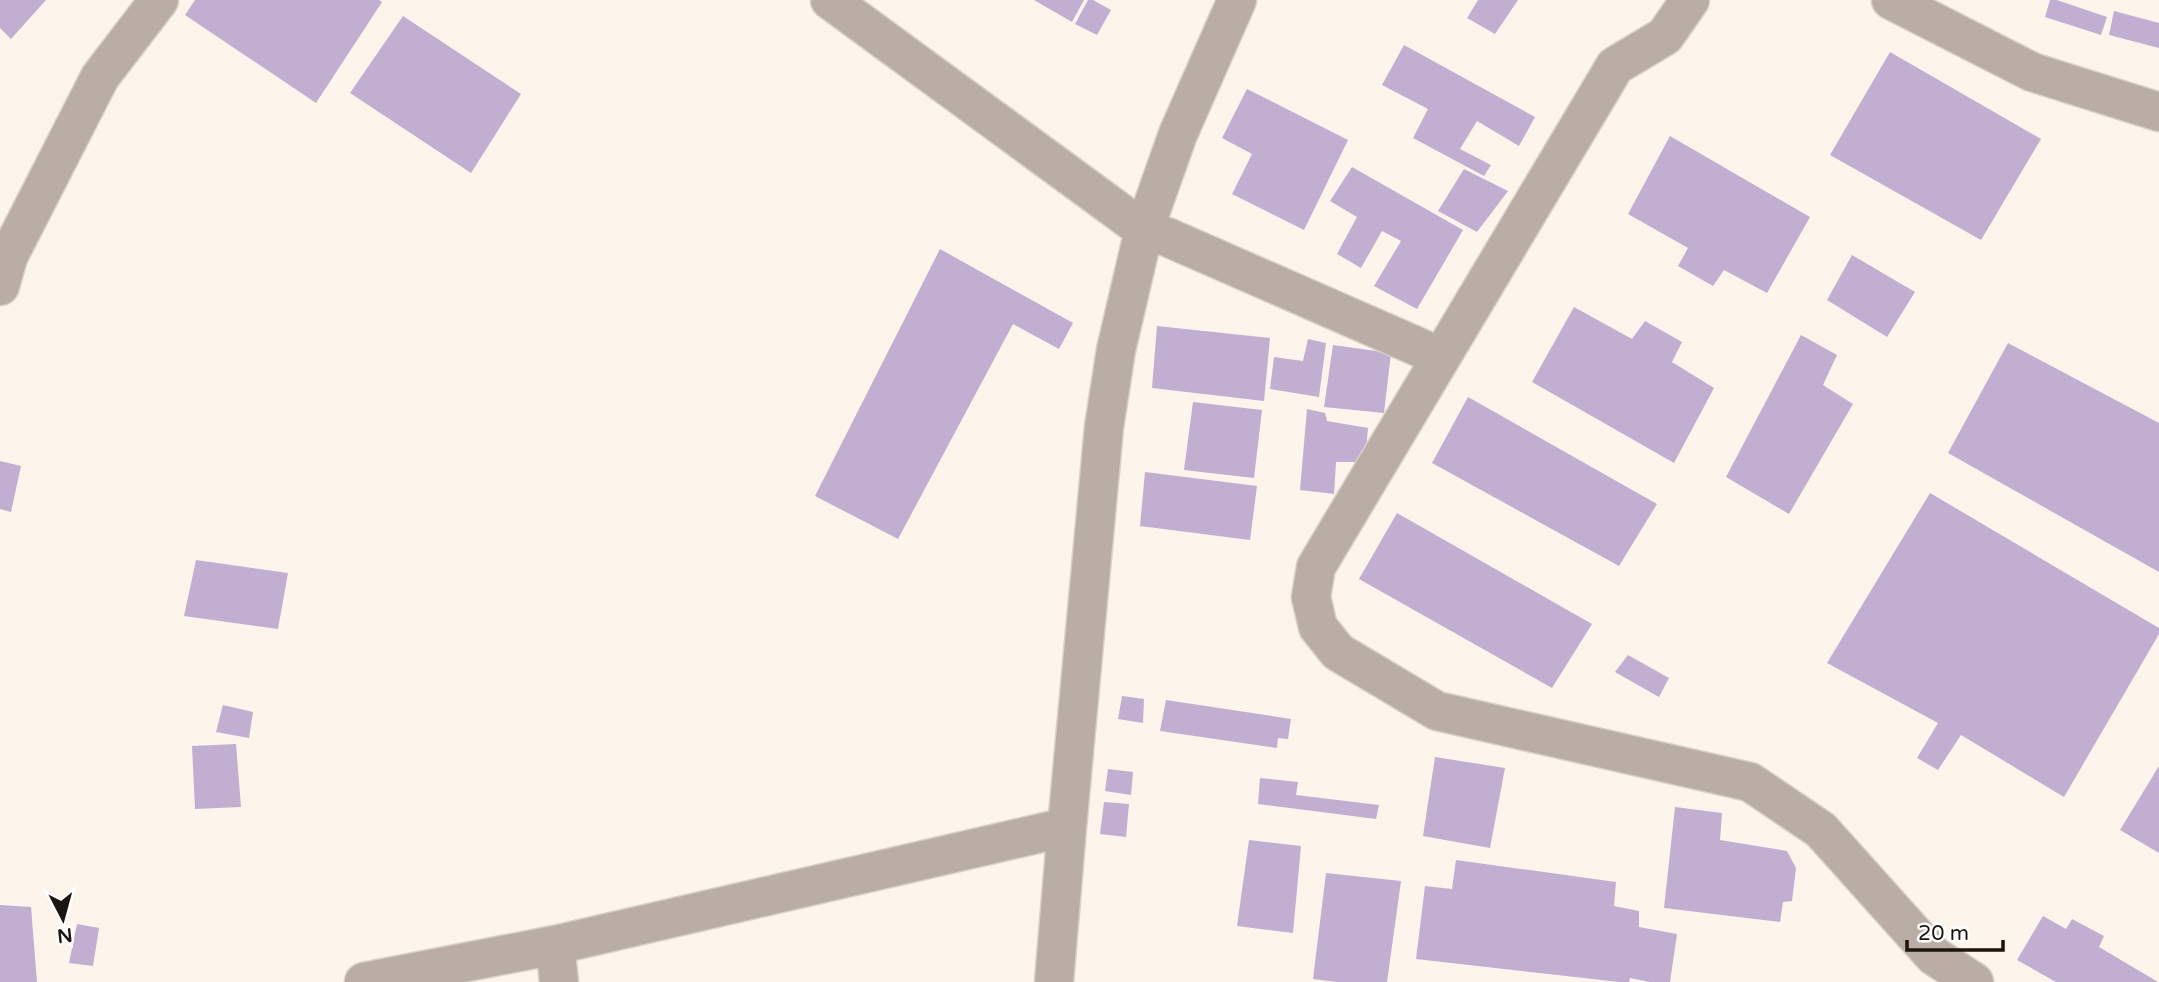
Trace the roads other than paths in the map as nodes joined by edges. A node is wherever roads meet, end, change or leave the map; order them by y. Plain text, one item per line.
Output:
1 (159, 0) edge
2 (830, 0) edge
3 (1237, 0) edge
4 (1690, 0) edge
5 (1891, 0) edge
6 (2159, 112) edge
7 (1144, 230) junction
8 (0, 286) edge
9 (1441, 357) junction
10 (1068, 827) junction
11 (557, 964) edge
12 (364, 982) edge
13 (1054, 982) edge
14 (1974, 982) edge

1 - 8 street
2 - 7 street
3 - 7 street
4 - 9 street
5 - 6 street
7 - 9 street
7 - 10 street
9 - 14 street
10 - 11 street
10 - 13 street
11 - 12 street

